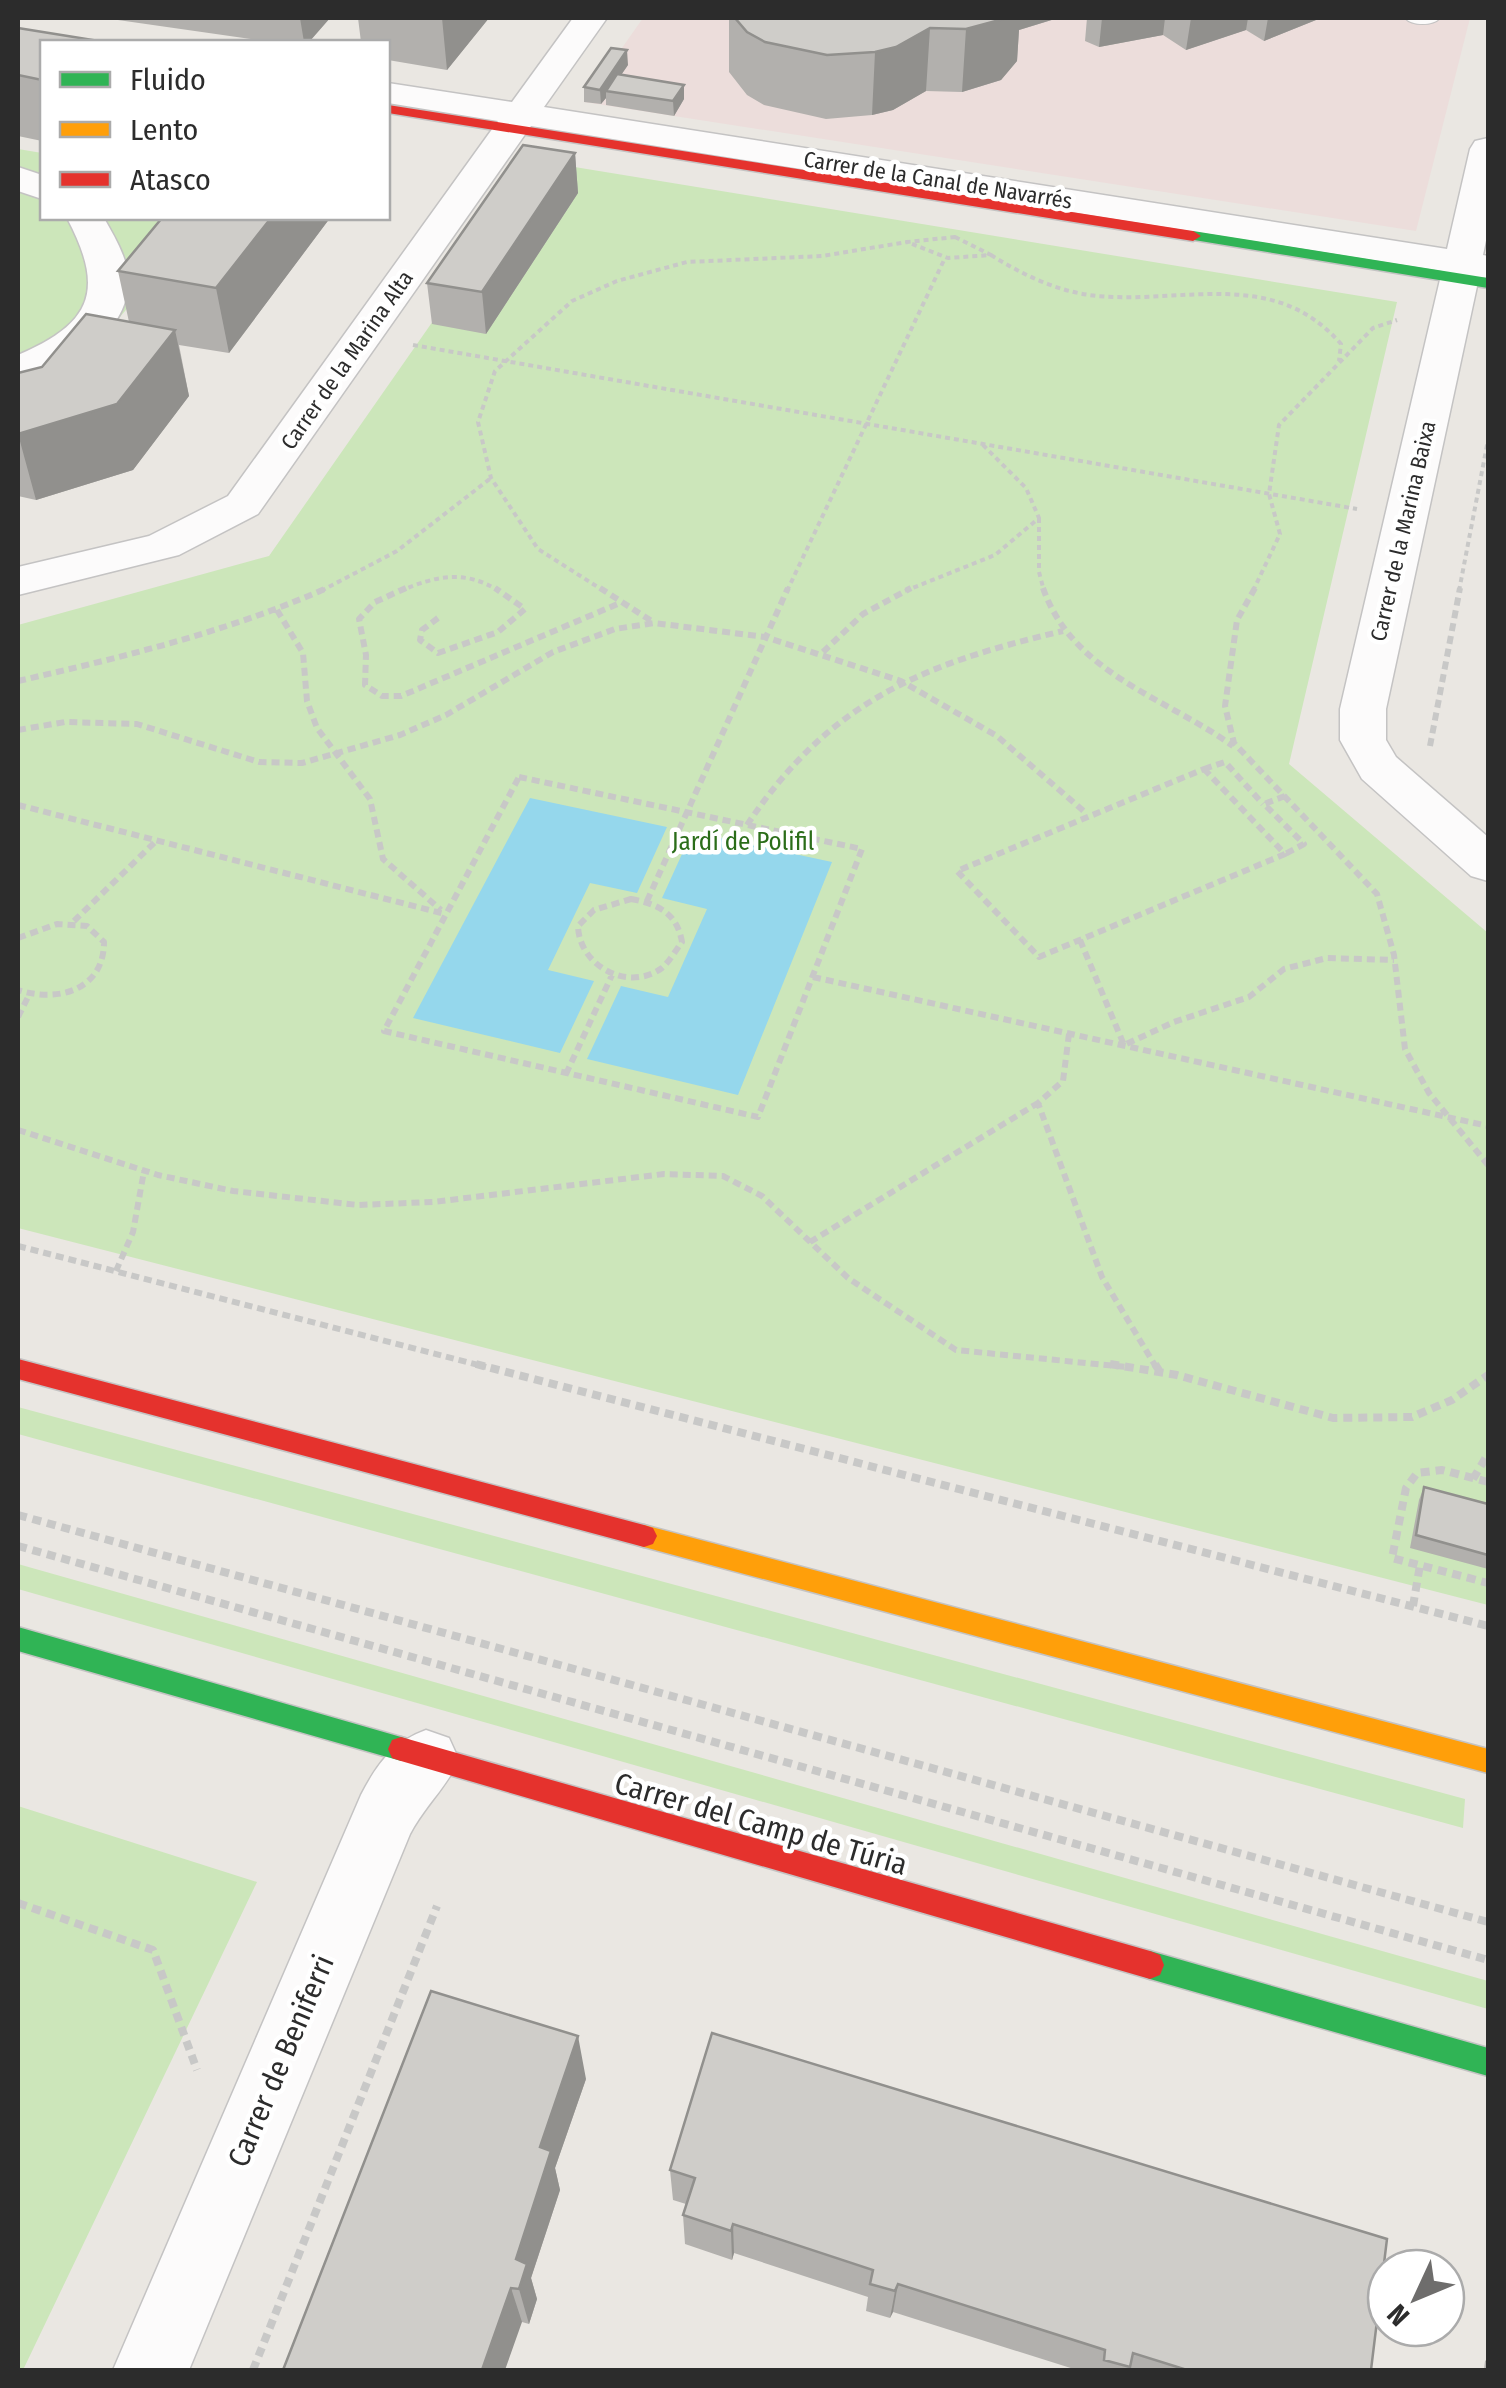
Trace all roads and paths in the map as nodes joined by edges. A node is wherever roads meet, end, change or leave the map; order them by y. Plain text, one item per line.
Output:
1 (590, 18) edge
2 (1413, 18) edge
3 (1432, 18) edge
4 (390, 93) edge
5 (390, 109) edge
6 (515, 121) junction
7 (1488, 149) edge
8 (87, 220) edge
9 (907, 242) junction
10 (991, 255) junction
11 (945, 258) junction
12 (1475, 273) edge
13 (407, 344) dead end
14 (503, 360) junction
15 (1338, 361) dead end
16 (18, 369) edge
17 (866, 424) junction
18 (1488, 440) edge
19 (981, 444) junction
20 (491, 478) junction
21 (1363, 510) dead end
22 (1038, 518) junction
23 (18, 582) edge
24 (622, 602) junction
25 (278, 610) junction
26 (438, 618) dead end
27 (654, 623) junction
28 (1063, 631) junction
29 (765, 637) junction
30 (823, 652) junction
31 (18, 680) edge
32 (901, 681) junction
33 (18, 730) edge
34 (1429, 754) dead end
35 (334, 756) junction
36 (1245, 756) dead end
37 (1204, 769) junction
38 (1285, 796) dead end
39 (1264, 804) junction
40 (18, 805) edge
41 (688, 812) junction
42 (1087, 814) junction
43 (747, 825) junction
44 (156, 841) junction
45 (1285, 854) junction
46 (1488, 864) edge
47 (647, 902) junction
48 (446, 914) junction
49 (74, 921) junction
50 (18, 938) edge
51 (1080, 940) junction
52 (1394, 960) dead end
53 (612, 975) junction
54 (813, 977) junction
55 (18, 990) edge
56 (29, 995) junction
57 (18, 1017) edge
58 (1070, 1034) junction
59 (1124, 1045) junction
60 (566, 1074) junction
61 (1038, 1103) junction
62 (1488, 1126) edge
63 (18, 1130) edge
64 (144, 1171) junction
65 (810, 1242) junction
66 (18, 1246) edge
67 (116, 1272) junction
68 (18, 1369) edge
69 (1160, 1373) junction
70 (1488, 1375) edge
71 (1488, 1454) edge
72 (1474, 1479) junction
73 (1488, 1482) edge
74 (18, 1515) edge
75 (18, 1546) edge
76 (1420, 1565) junction
77 (1488, 1583) edge
78 (1413, 1606) junction
79 (1488, 1626) edge
80 (18, 1640) edge
81 (426, 1760) junction
82 (1488, 1761) edge
83 (18, 1903) edge
84 (437, 1906) dead end
85 (1488, 1920) edge
86 (1488, 1960) edge
87 (1488, 2062) edge
88 (197, 2070) dead end
89 (151, 2370) edge
90 (253, 2370) edge

1 - 6 street, Carrer de la Marina Alta
2 - 3 lane
4 - 6 street, Carrer de la Canal de Navarrés
5 - 6 main road, Carrer de la Canal de Navarrés
6 - 12 street, Carrer de la Canal de Navarrés
6 - 23 street, Carrer de la Marina Alta
7 - 12 street, Carrer de la Marina Baixa
8 - 16 street
9 - 10 path
9 - 11 path
9 - 14 path
10 - 11 path
10 - 15 path
11 - 17 path
12 - 46 street, Carrer de la Marina Baixa
13 - 14 path
14 - 17 path
14 - 20 path
17 - 19 path
17 - 29 path
18 - 34 path
19 - 21 path
19 - 22 path
20 - 24 path
20 - 25 path
22 - 28 path
22 - 30 path
24 - 26 path
24 - 27 path
25 - 31 path
25 - 35 path
27 - 29 path
27 - 35 path
28 - 32 path
28 - 36 path
29 - 30 path
29 - 41 path
30 - 32 path
32 - 42 path
32 - 43 path
33 - 35 path
35 - 48 path
37 - 39 path
37 - 42 path
37 - 45 path
38 - 39 path
39 - 45 path
40 - 44 path
41 - 43 path
41 - 47 path
41 - 48 path
42 - 51 path
43 - 54 path
44 - 48 path
44 - 49 path
45 - 51 path
47 - 53 path
47 - 53 path
48 - 60 path
49 - 50 path
49 - 56 path
51 - 59 path
52 - 59 path
53 - 60 path
54 - 58 path
54 - 60 path
55 - 56 path
56 - 57 path
58 - 59 path
58 - 61 path
59 - 62 path
61 - 65 path
61 - 69 path
63 - 64 path
64 - 65 path
64 - 67 path
65 - 69 path
66 - 67 path
67 - 78 path
68 - 82 main road
69 - 70 path
71 - 72 path
72 - 73 path
72 - 76 path
74 - 85 path
75 - 86 path
76 - 77 path
76 - 78 path
78 - 79 path
80 - 81 main road, Carrer del Camp de Túria
81 - 87 main road, Carrer del Camp de Túria
81 - 89 street, Carrer de Beniferri
83 - 88 path
84 - 90 path

